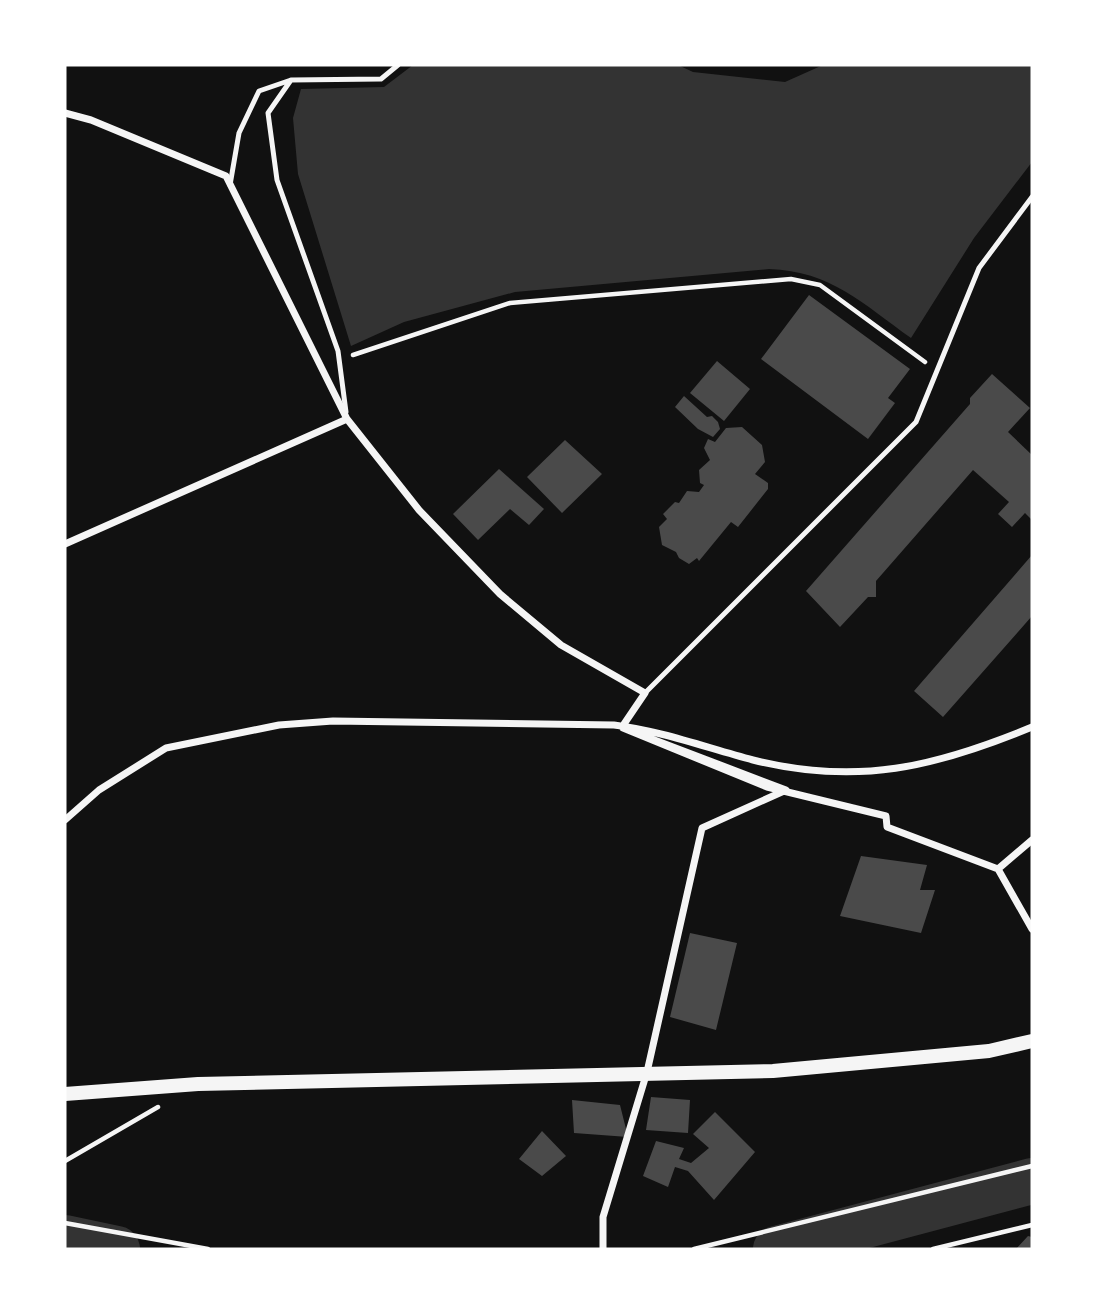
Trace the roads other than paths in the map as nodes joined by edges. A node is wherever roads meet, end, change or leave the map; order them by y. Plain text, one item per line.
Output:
1 (398, 65) edge
2 (291, 80) junction
3 (65, 114) edge
4 (230, 185) junction
5 (1032, 197) edge
6 (347, 419) junction
7 (65, 544) edge
8 (645, 693) junction
9 (622, 727) junction
10 (1032, 727) edge
11 (786, 790) junction
12 (65, 820) edge
13 (1032, 840) edge
14 (998, 869) junction
15 (1032, 929) edge
16 (1032, 1041) edge
17 (647, 1072) junction
18 (65, 1094) edge
19 (603, 1249) edge

1 - 2 lane
2 - 4 lane
2 - 6 lane
3 - 4 street
4 - 6 street
5 - 8 lane
6 - 7 street
6 - 8 street
8 - 9 street
9 - 10 street
9 - 11 street
9 - 12 street
11 - 14 street
11 - 17 street
13 - 14 street
14 - 15 street
16 - 17 main road
17 - 18 main road
17 - 19 street

